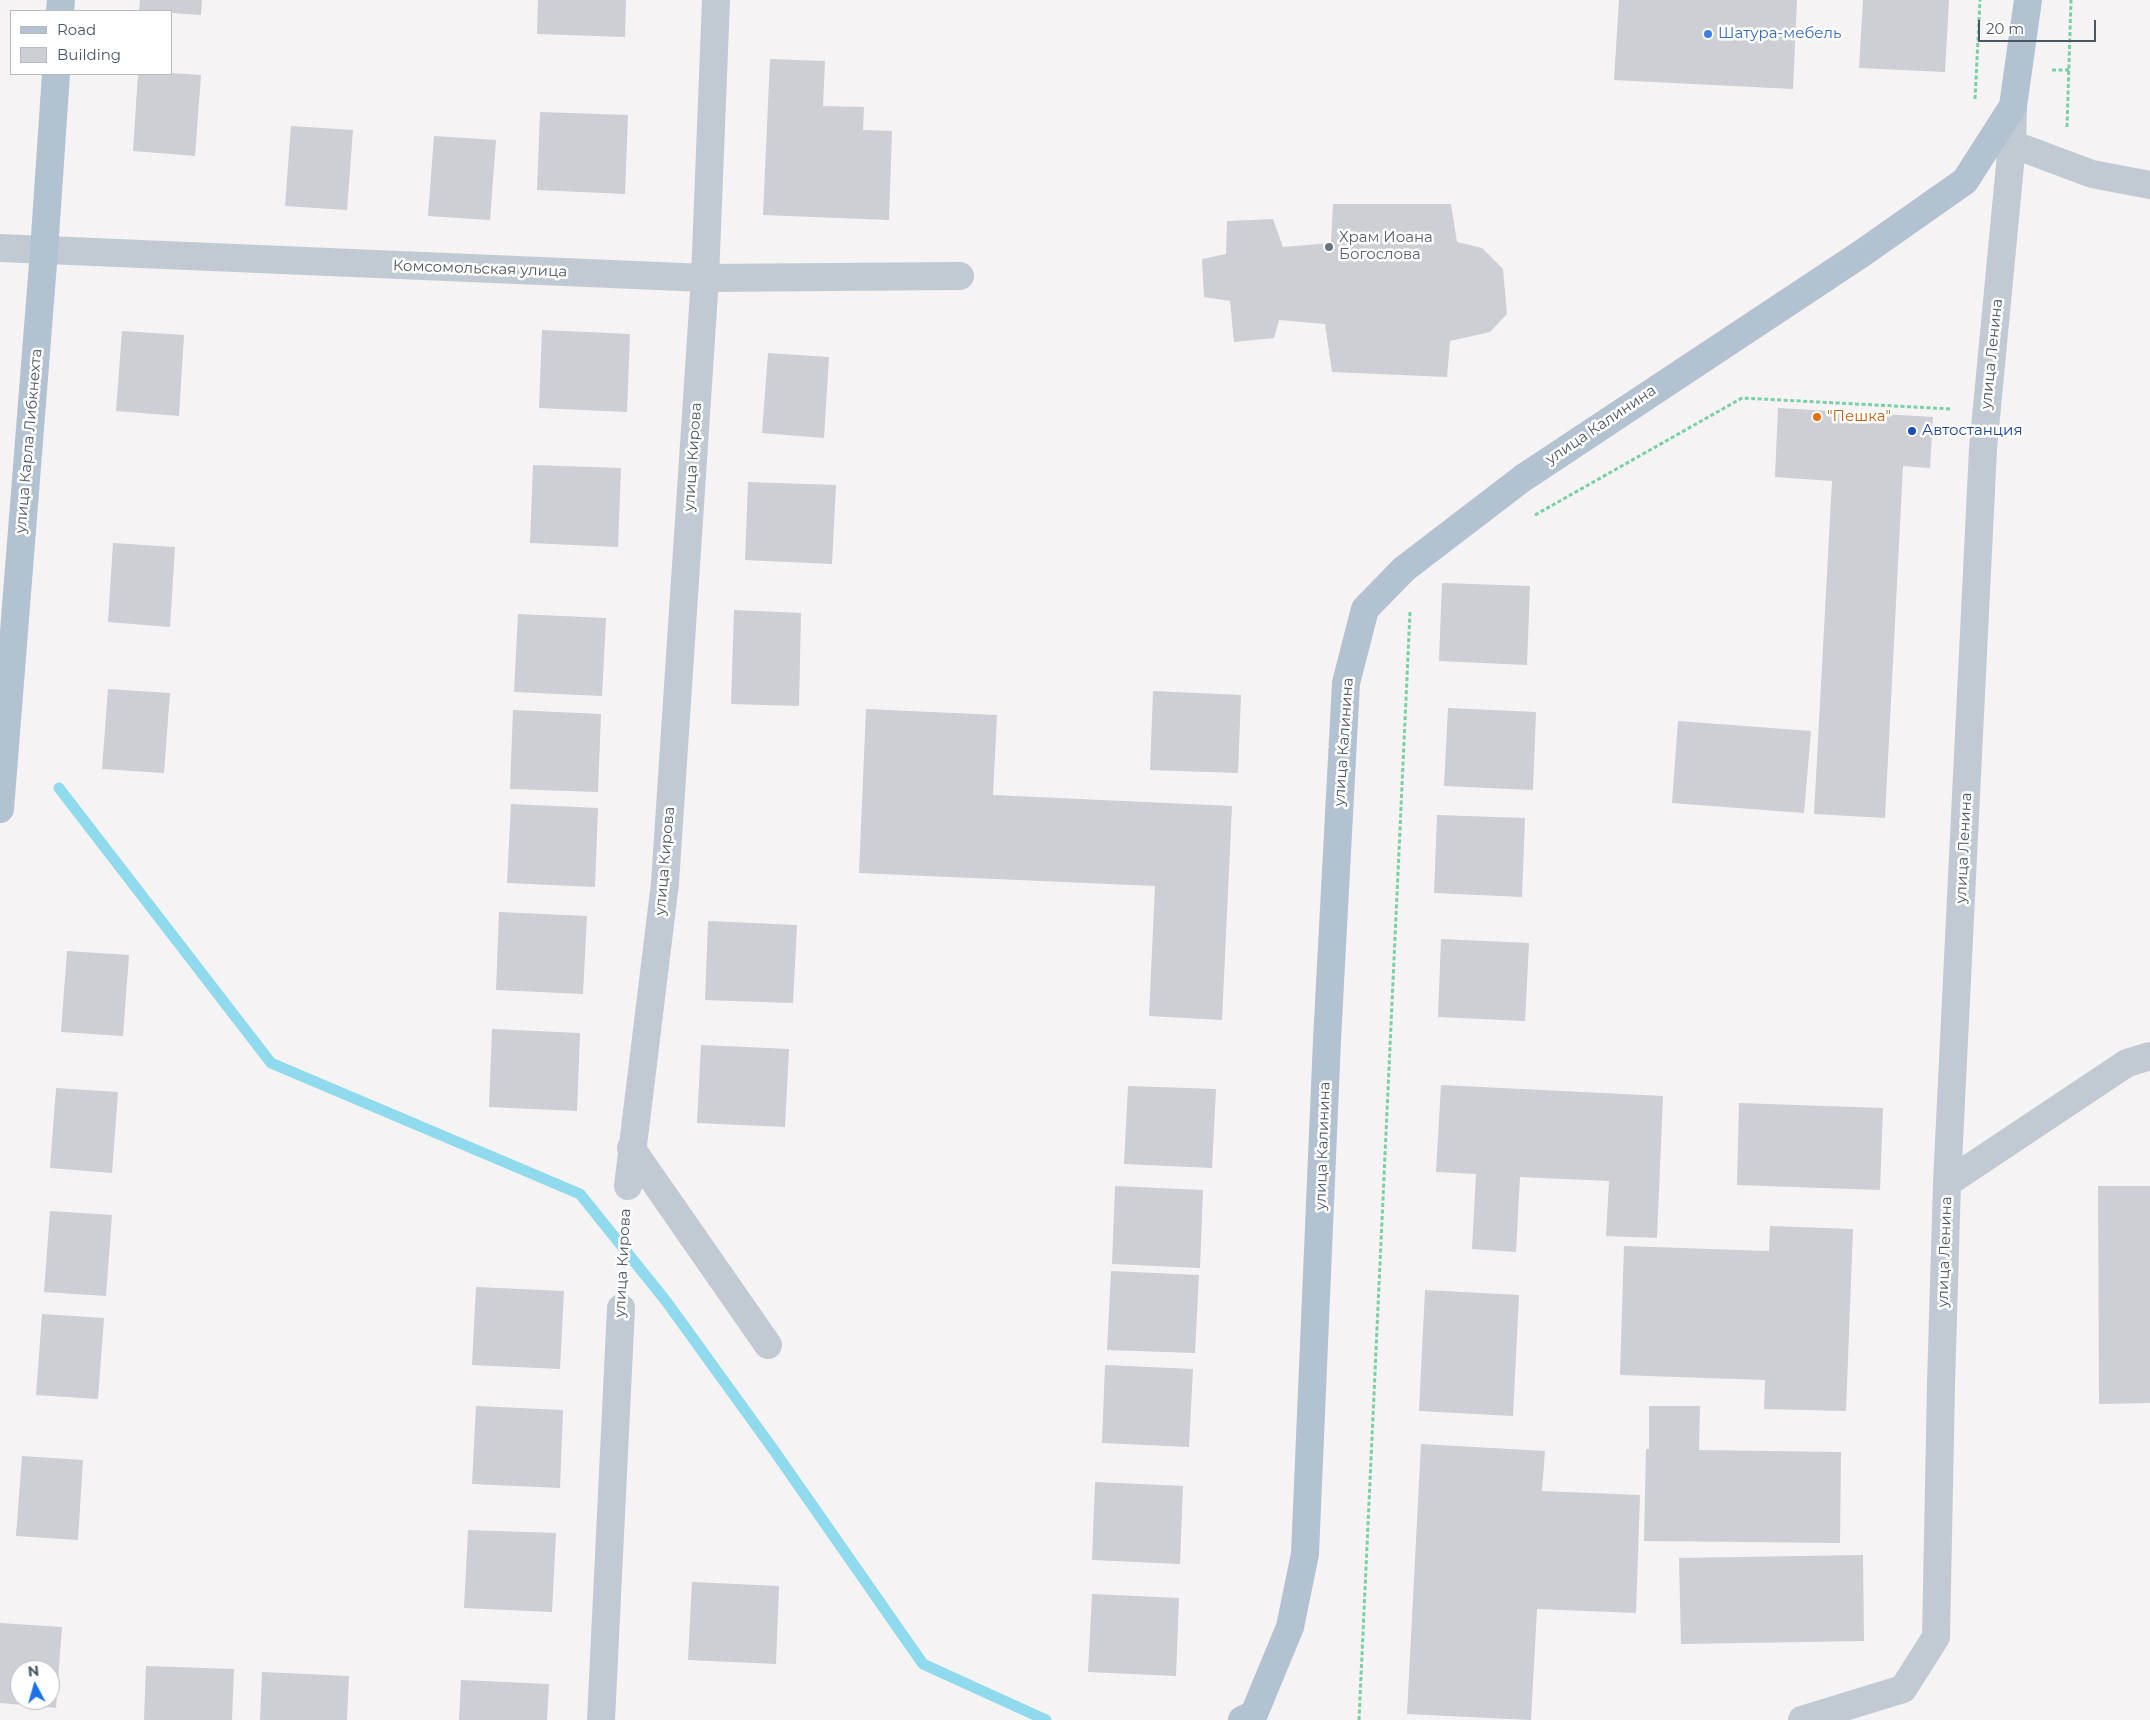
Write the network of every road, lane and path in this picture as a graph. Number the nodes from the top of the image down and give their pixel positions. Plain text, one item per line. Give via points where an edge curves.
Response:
1 (716, 0) edge
2 (1980, 0) edge
3 (2028, 0) edge
4 (2071, 0) edge
5 (56, 75) edge
6 (2013, 106) junction
7 (1974, 107) dead end
8 (2012, 144) junction
9 (2066, 164) junction
10 (2150, 185) edge
11 (0, 248) edge
12 (44, 251) junction
13 (960, 276) dead end
14 (705, 278) junction
15 (1955, 400) dead end
16 (1530, 518) dead end
17 (1410, 605) dead end
18 (0, 809) edge
19 (2150, 1056) edge
20 (631, 1148) junction
21 (1947, 1183) junction
22 (628, 1186) joint
23 (621, 1308) joint
24 (768, 1345) dead end
25 (1252, 1718) edge
26 (601, 1720) edge
27 (1359, 1720) edge
28 (1802, 1720) edge

1 - 14 street, улица Кирова
2 - 7 path
3 - 6 main road, улица Ленина
4 - 9 path
5 - 12 main road, улица Карла Либкнехта
6 - 8 street, улица Ленина
6 - 25 main road, улица Калинина via 1965,180 1861,254 1523,478 1404,569 1365,609 1346,683 1305,1554 1290,1627
8 - 9 street
8 - 21 street, улица Ленина via 1983,449
9 - 10 street via 2092,174
11 - 12 street, Комсомольская улица
12 - 14 street, Комсомольская улица
12 - 18 main road, улица Карла Либкнехта
13 - 14 street, Комсомольская улица
14 - 20 street, улица Кирова via 665,883
15 - 16 path via 1954,410 1742,398
17 - 27 path
19 - 21 street via 2127,1063
20 - 22 street, улица Кирова
20 - 24 street
21 - 28 street, улица Ленина via 1936,1637 1903,1689
22 - 23 path, улица Кирова
23 - 26 street, улица Кирова

